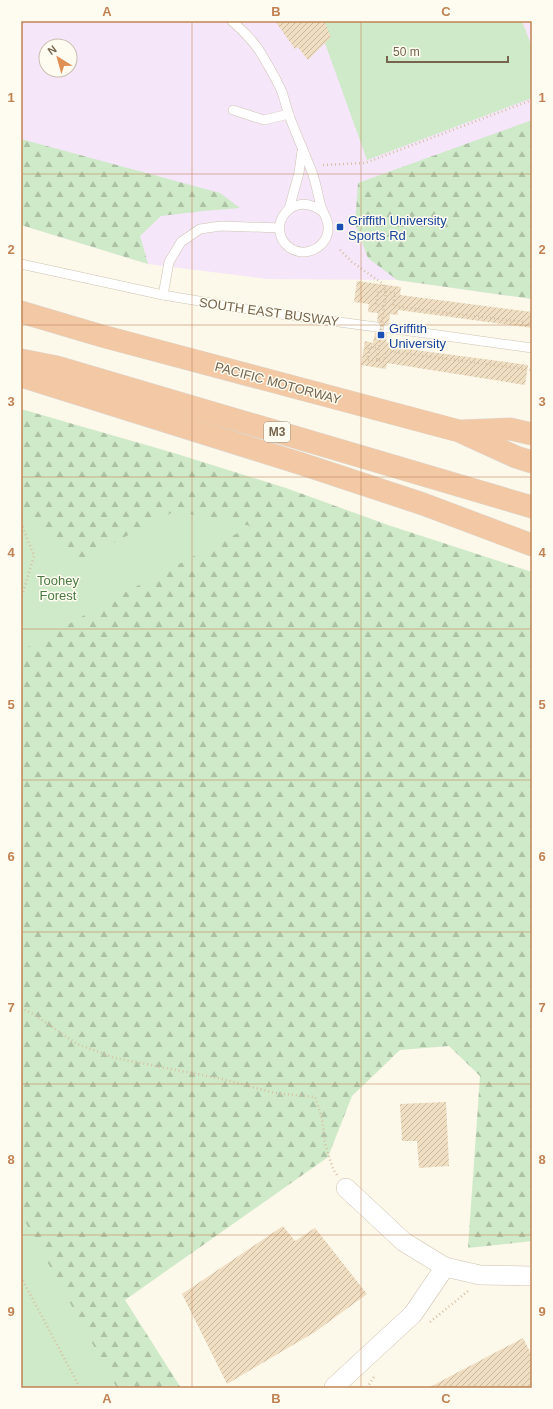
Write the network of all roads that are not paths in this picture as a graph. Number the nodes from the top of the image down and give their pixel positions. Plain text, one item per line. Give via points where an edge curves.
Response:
1 (232, 21) edge
2 (233, 110) dead end
3 (288, 114) junction
4 (302, 150) junction
5 (289, 209) junction
6 (322, 212) junction
7 (280, 228) junction
8 (21, 264) edge
9 (163, 295) junction
10 (21, 312) edge
11 (376, 327) dead end
12 (388, 328) dead end
13 (532, 348) edge
14 (21, 360) edge
15 (21, 376) edge
16 (459, 431) junction
17 (532, 434) edge
18 (532, 462) edge
19 (532, 507) edge
20 (532, 545) edge
21 (346, 1188) road end
22 (445, 1267) junction
23 (532, 1276) edge
24 (334, 1387) dead end

1 - 3 lane via 261,53 281,91
2 - 3 lane via 264,120
3 - 4 lane
4 - 5 lane via 299,173
4 - 6 lane via 312,173
5 - 6 lane via 296,205 310,204
5 - 7 lane via 284,214
6 - 7 lane via 327,218 328,234 320,247 313,250 305,252 290,248 281,236
7 - 9 lane via 221,226 200,229 181,242 169,262
8 - 9 lane, SOUTH EAST BUSWAY
9 - 11 lane, SOUTH EAST BUSWAY
10 - 16 highway, PACIFIC MOTORWAY
12 - 13 lane
14 - 19 highway, M3 via 57,367
15 - 20 highway via 423,504
16 - 17 highway via 510,429
16 - 18 highway, PACIFIC MOTORWAY
21 - 22 street via 404,1242
22 - 23 street via 480,1275
22 - 24 street via 414,1314

